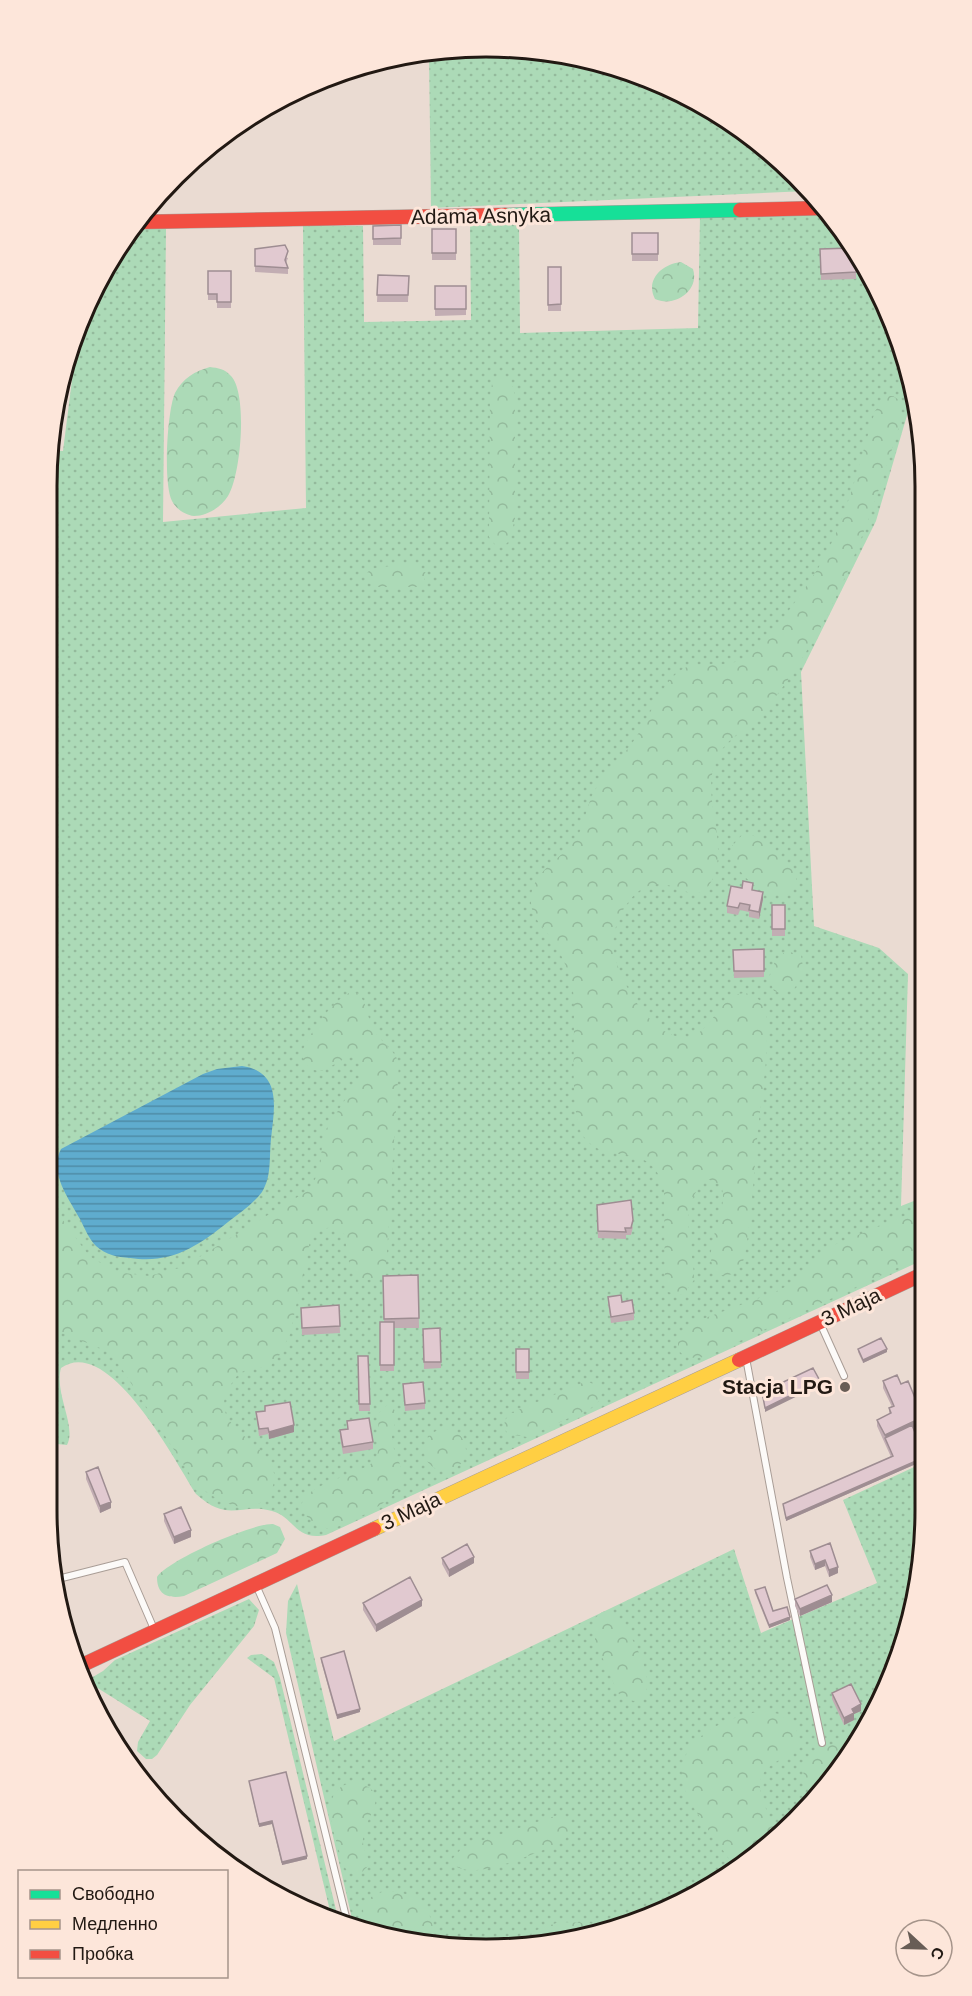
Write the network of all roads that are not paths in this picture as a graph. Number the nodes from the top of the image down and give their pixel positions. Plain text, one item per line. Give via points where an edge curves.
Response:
1 (813, 208) edge
2 (148, 222) edge
3 (915, 1278) edge
4 (819, 1322) junction
5 (746, 1356) junction
6 (844, 1376) dead end
7 (63, 1578) edge
8 (256, 1584) junction
9 (155, 1633) junction
10 (86, 1663) edge
11 (822, 1743) dead end
12 (346, 1915) edge

1 - 2 street, Adama Asnyka
3 - 4 street, 3 Maja
4 - 5 street, 3 Maja
4 - 6 lane
5 - 8 street, 3 Maja
5 - 11 lane
7 - 9 lane via 125,1562
8 - 9 street, 3 Maja
8 - 12 lane via 275,1628
9 - 10 street, 3 Maja

